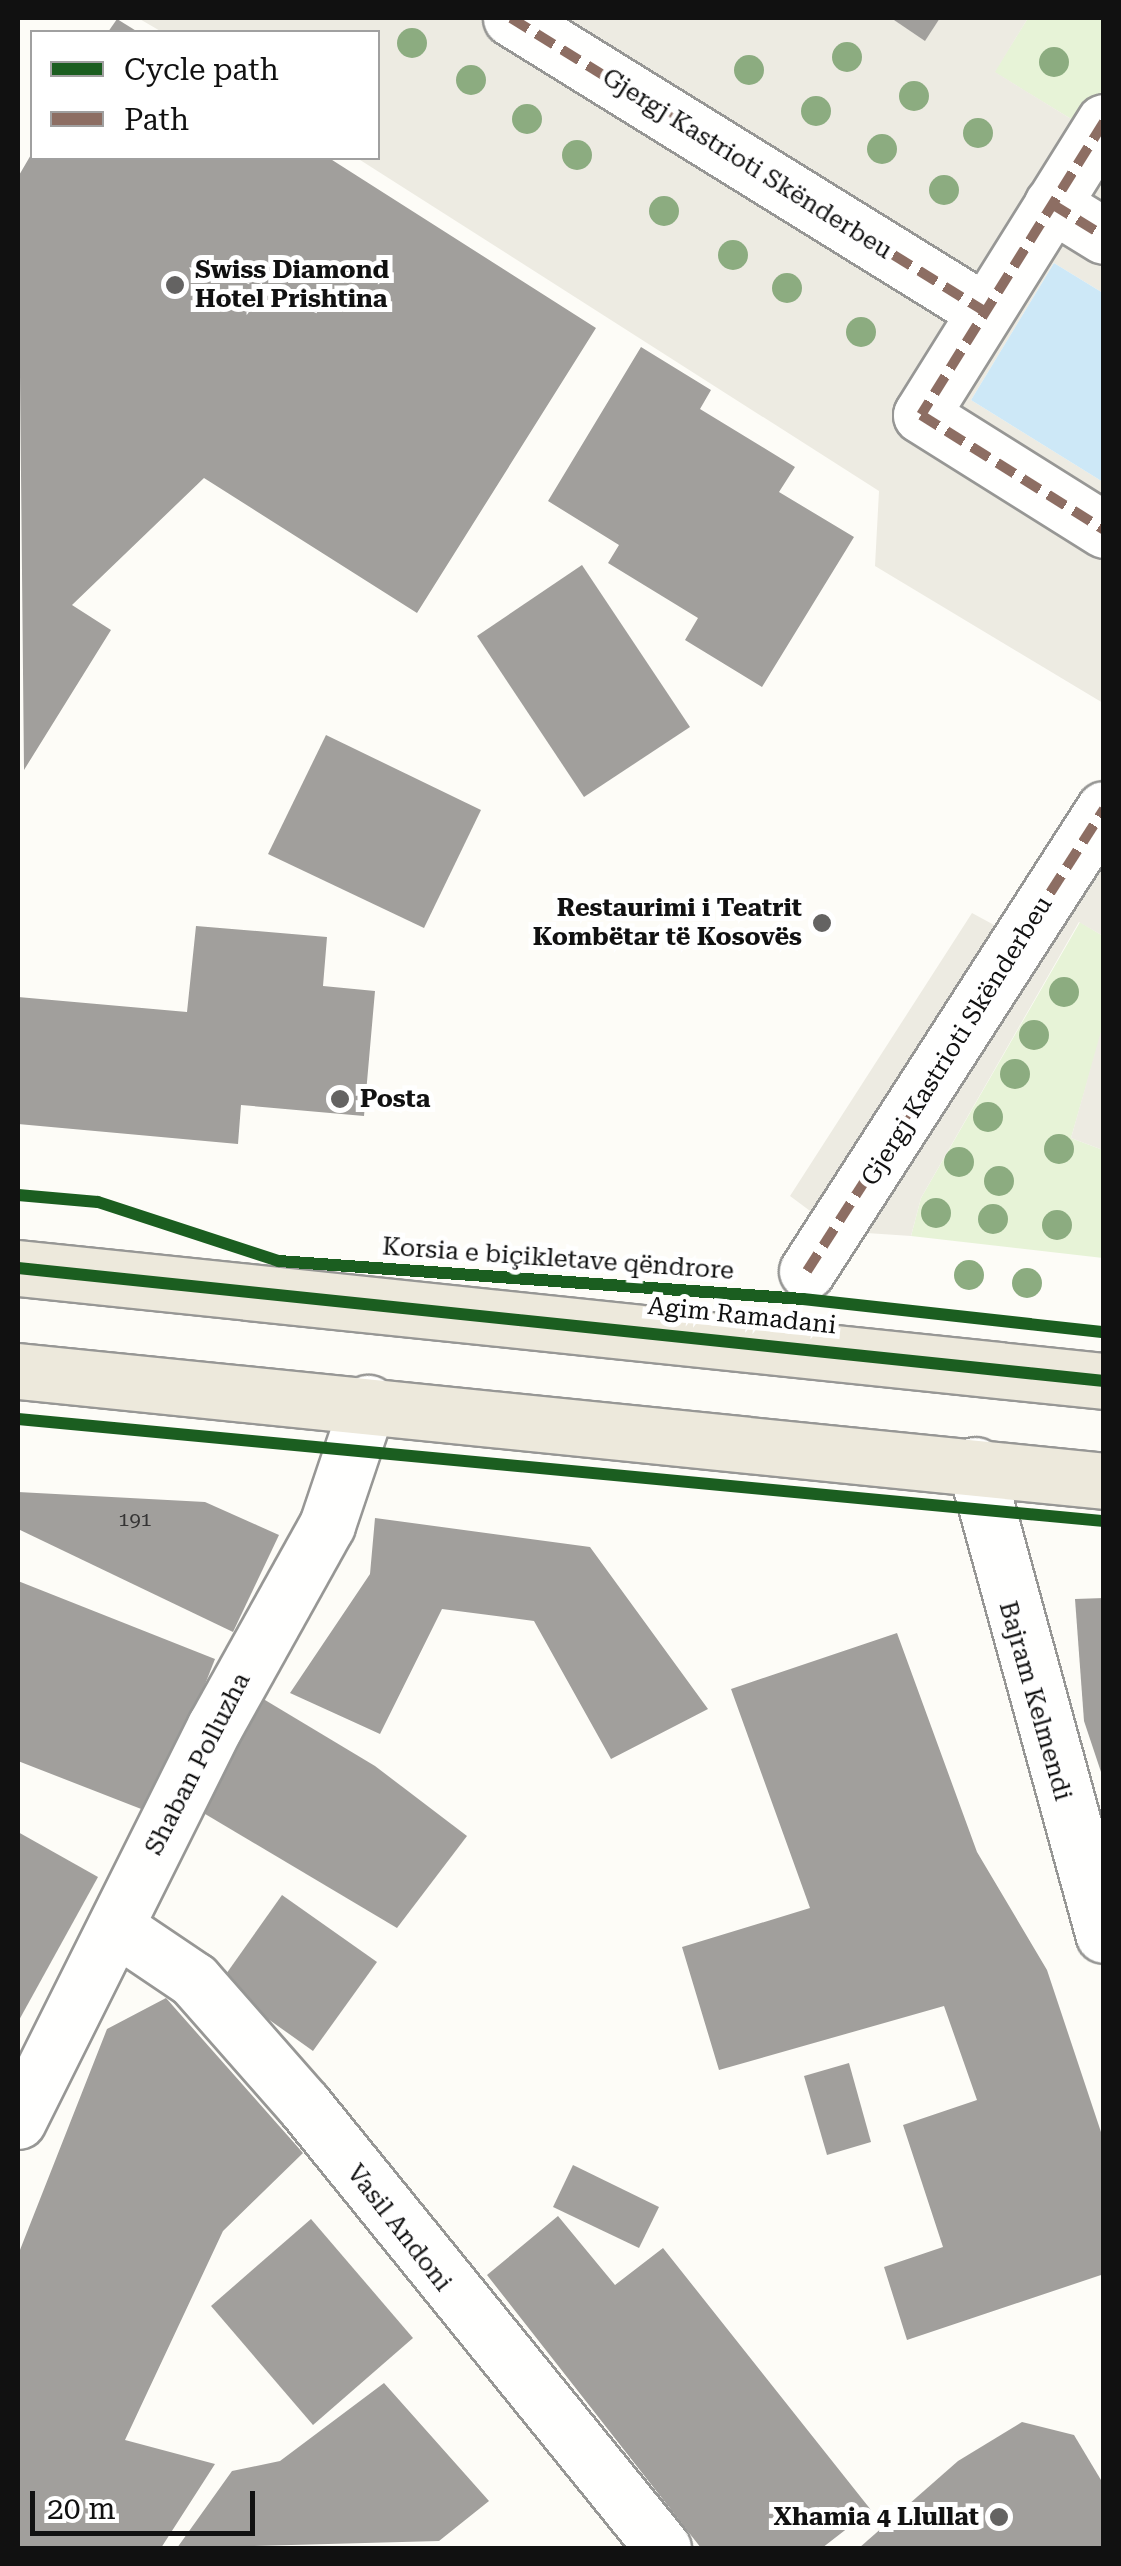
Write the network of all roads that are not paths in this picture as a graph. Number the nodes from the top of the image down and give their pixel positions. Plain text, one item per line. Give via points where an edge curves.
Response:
1 (511, 18) edge
2 (1104, 122) edge
3 (1052, 204) junction
4 (1104, 236) edge
5 (984, 311) junction
6 (1104, 530) edge
7 (1104, 808) edge
8 (18, 1268) edge
9 (807, 1271) dead end
10 (18, 1371) edge
11 (1104, 1381) edge
12 (368, 1403) junction
13 (975, 1465) junction
14 (1104, 1481) edge
15 (117, 1928) junction
16 (1104, 1935) edge
17 (18, 2121) edge
18 (663, 2548) edge

1 - 5 street, Gjergj Kastrioti Skënderbeu
2 - 3 street
3 - 4 street
3 - 5 street
5 - 6 street via 921,415
7 - 9 street, Gjergj Kastrioti Skënderbeu
8 - 11 main road, Agim Ramadani
10 - 12 main road
12 - 13 main road
12 - 15 street, Shaban Polluzha via 327,1525
13 - 14 main road
13 - 16 street, Bajram Kelmendi
15 - 17 street, Shaban Polluzha
15 - 18 street, Vasil Andoni via 194,1980 292,2091

